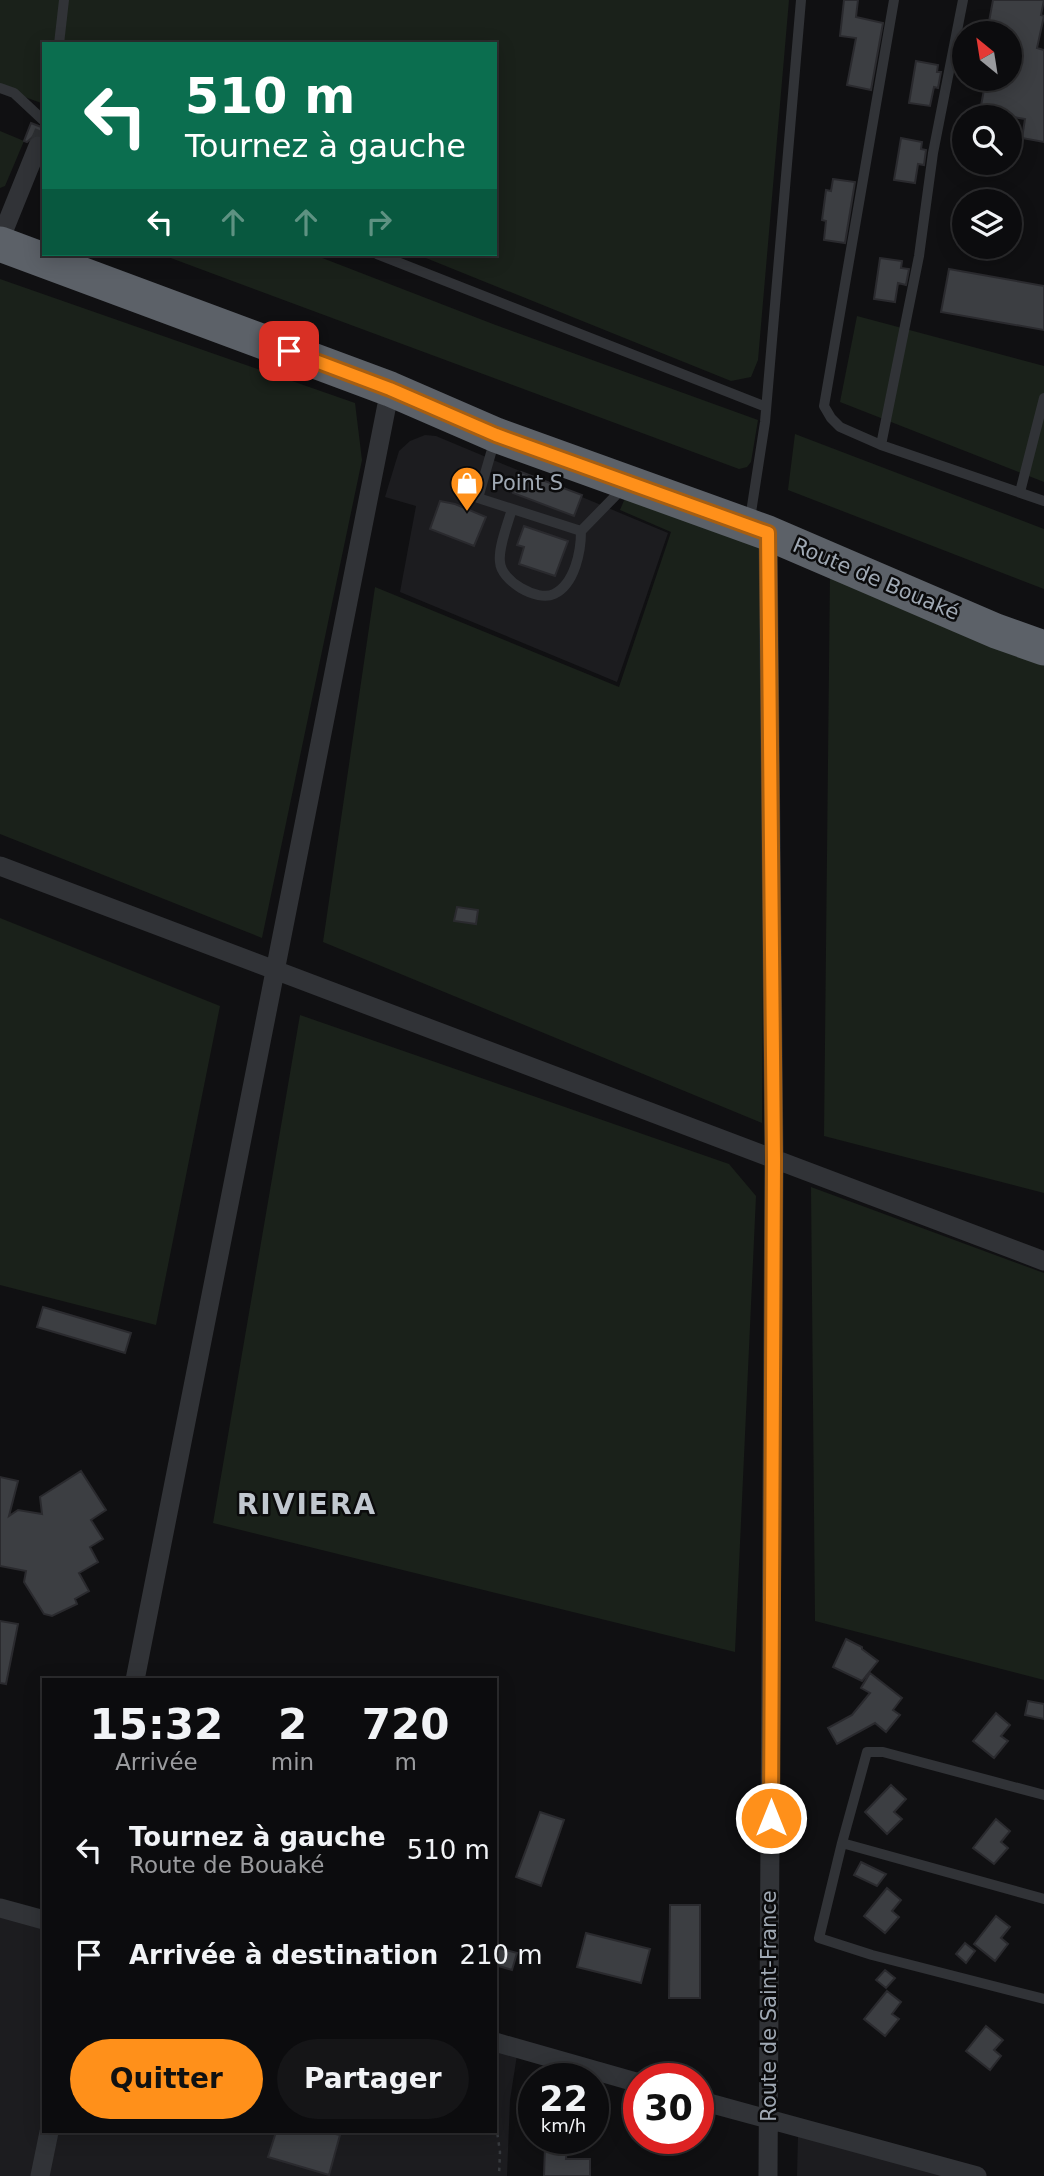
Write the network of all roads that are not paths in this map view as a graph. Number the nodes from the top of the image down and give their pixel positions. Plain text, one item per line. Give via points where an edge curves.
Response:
1 (64, 0) edge
2 (802, 0) edge
3 (894, 0) edge
4 (963, 0) edge
5 (60, 42) edge
6 (0, 88) edge
7 (42, 119) edge
8 (38, 146) dead end
9 (0, 242) edge
10 (382, 256) edge
11 (390, 389) junction
12 (1044, 398) edge
13 (766, 407) junction
14 (496, 435) junction
15 (881, 445) junction
16 (628, 482) junction
17 (1020, 492) junction
18 (1044, 501) edge
19 (512, 509) junction
20 (759, 530) junction
21 (581, 531) junction
22 (1044, 648) edge
23 (0, 866) edge
24 (276, 970) junction
25 (774, 1160) junction
26 (1044, 1261) edge
27 (135, 1678) edge
28 (1044, 1795) edge
29 (842, 1843) junction
30 (1044, 1899) edge
31 (0, 1908) edge
32 (42, 1919) edge
33 (1044, 1999) edge
34 (497, 2043) edge
35 (623, 2078) edge
36 (714, 2105) edge
37 (769, 2120) junction
38 (49, 2133) edge
39 (40, 2176) edge
40 (768, 2176) edge
41 (977, 2176) edge

1 - 5 lane
2 - 13 lane
3 - 15 lane via 824,406 840,427
4 - 15 lane
6 - 7 lane via 14,93
8 - 9 street
9 - 11 highway, Route de Bouaké
10 - 13 lane
11 - 14 highway, Route de Bouaké
11 - 24 street
12 - 17 lane
13 - 20 lane
14 - 16 highway, Route de Bouaké
14 - 19 lane via 478,498
15 - 17 lane
16 - 20 highway, Route de Bouaké
16 - 21 lane
17 - 18 lane
19 - 21 lane
19 - 21 lane via 499,560 503,574 513,584 543,596 555,594 571,574 580,554
20 - 22 highway, Route de Bouaké
20 - 25 street, Route de Saint-France
23 - 24 street
24 - 25 street
24 - 27 street
25 - 26 street
25 - 37 street, Route de Saint-France
28 - 29 lane via 883,1752 867,1752
29 - 30 lane
29 - 33 lane via 819,1938
31 - 32 street
34 - 35 street
36 - 37 street
37 - 40 street, Route de Saint-France
37 - 41 street
38 - 39 street

